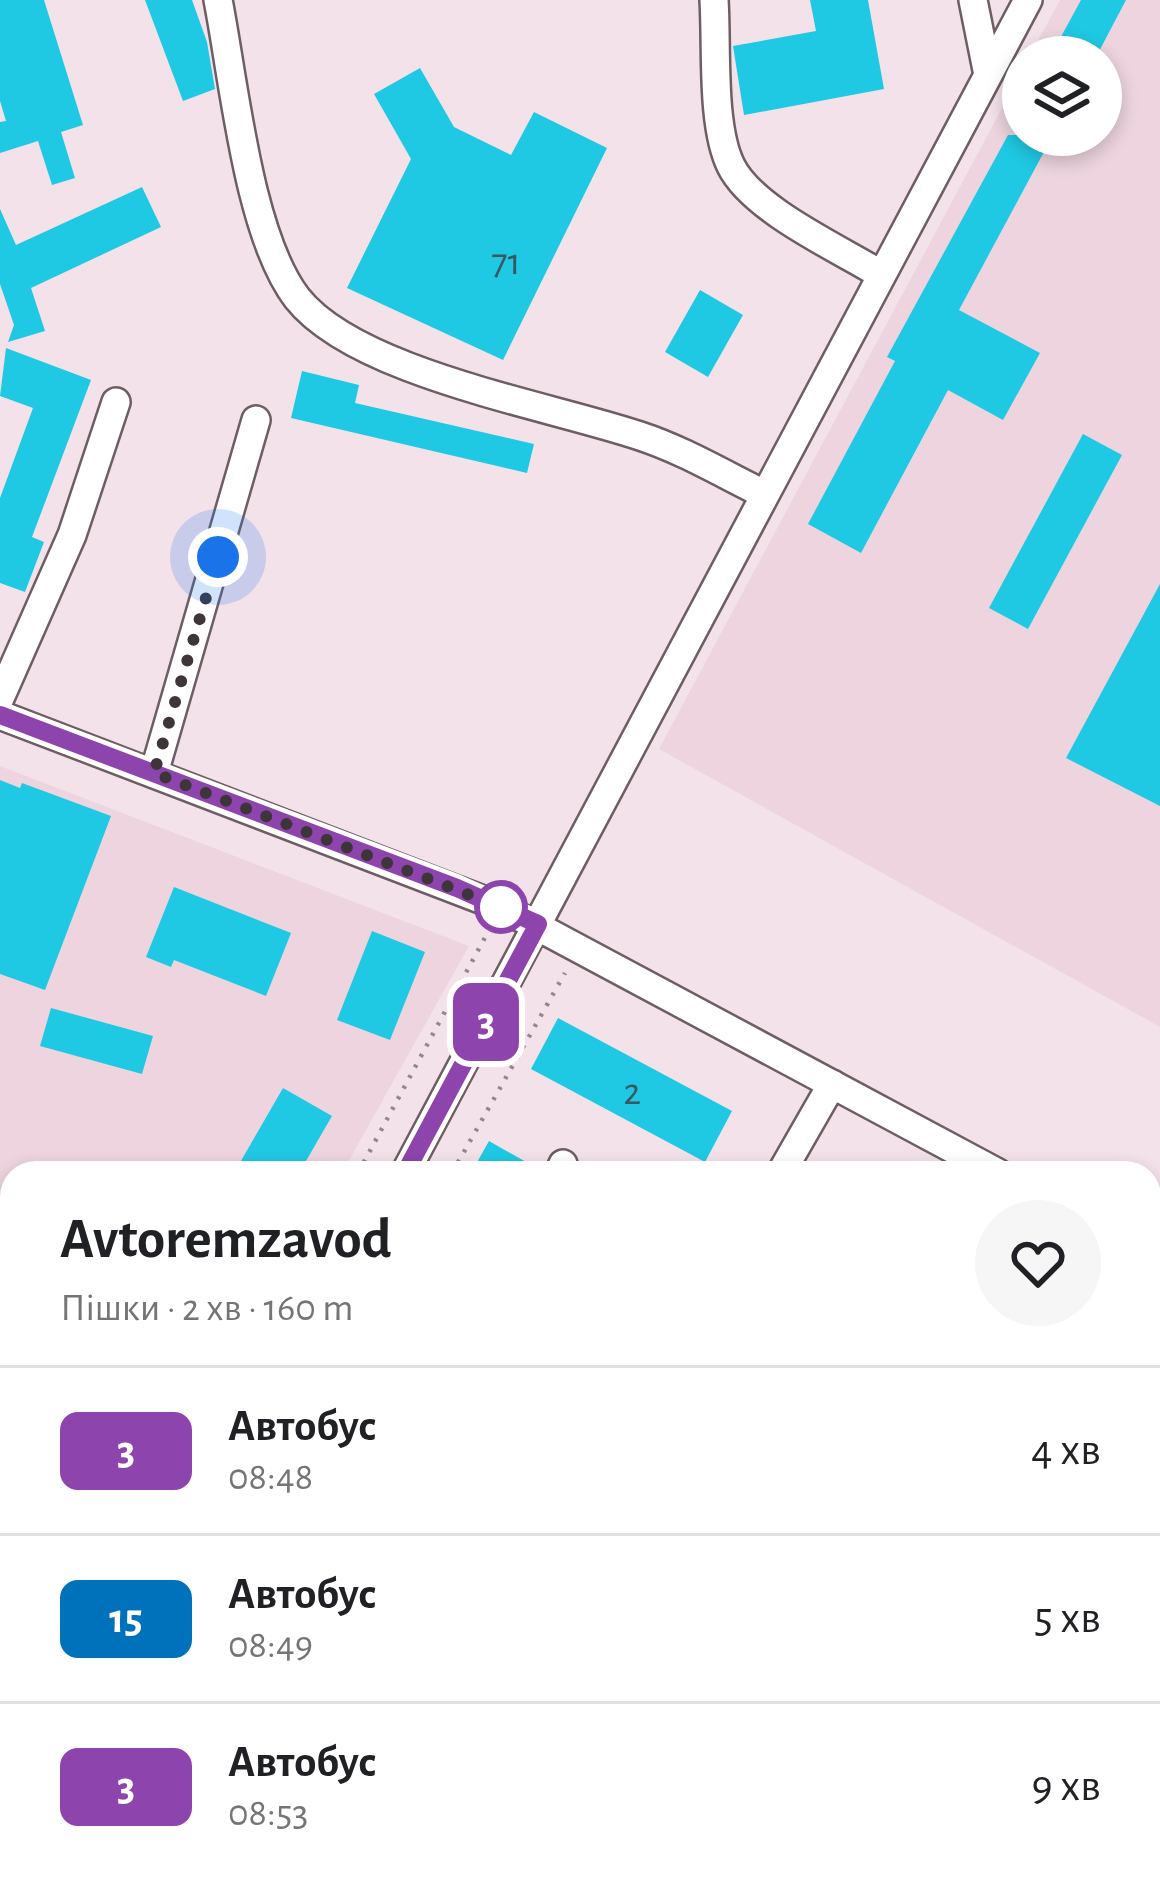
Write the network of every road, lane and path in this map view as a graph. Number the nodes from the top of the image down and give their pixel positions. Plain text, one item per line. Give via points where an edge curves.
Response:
1 (218, 0) edge
2 (714, 0) edge
3 (973, 0) edge
4 (1028, 0) edge
5 (987, 70) junction
6 (880, 274) junction
7 (116, 402) dead end
8 (256, 420) dead end
9 (764, 494) junction
10 (0, 698) edge
11 (0, 715) edge
12 (154, 773) junction
13 (501, 907) junction
14 (538, 924) junction
15 (580, 947) junction
16 (832, 1084) junction
17 (364, 1161) edge
18 (411, 1161) edge
19 (459, 1161) edge
20 (788, 1161) edge
21 (976, 1161) edge

1 - 9 street via 269,245 296,297 323,324 382,358 641,436
2 - 6 street via 730,164 761,200
3 - 5 street
4 - 5 street
5 - 6 street
6 - 9 street
7 - 10 street via 72,535
8 - 12 street
9 - 14 street
11 - 12 street
12 - 13 street
13 - 14 street
13 - 17 path
14 - 15 street
14 - 18 street
15 - 16 street
15 - 19 path
16 - 20 street
16 - 21 street

